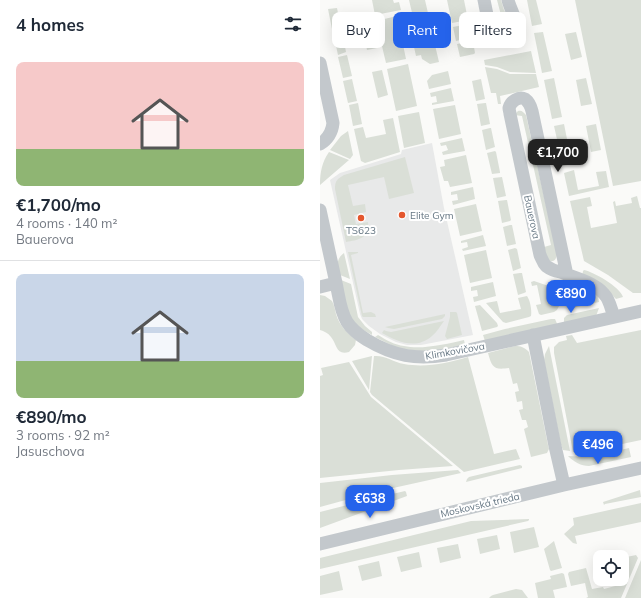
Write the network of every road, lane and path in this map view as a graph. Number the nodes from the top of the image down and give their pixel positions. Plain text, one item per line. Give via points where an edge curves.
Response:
1 (484, 0) edge
2 (508, 0) edge
3 (320, 63) edge
4 (320, 144) edge
5 (320, 210) edge
6 (567, 275) junction
7 (336, 283) junction
8 (320, 287) edge
9 (641, 311) edge
10 (614, 317) junction
11 (533, 335) junction
12 (641, 468) edge
13 (564, 485) junction
14 (320, 544) edge

1 - 2 street via 489,24 499,38 508,38 514,33 516,26
3 - 4 street via 333,128 329,137
5 - 7 street, Klimkovičova
6 - 6 street, Bauerova via 532,111 525,99 519,98 512,101 509,107 540,255 549,268
6 - 10 street, Bauerova via 600,290 609,301
7 - 8 street
7 - 11 street, Klimkovičova via 343,314 350,327 370,341 396,353 434,357
9 - 10 street, Klimkovičova
10 - 11 street, Klimkovičova
11 - 13 street
12 - 13 street, Moskovská trieda
13 - 14 street, Moskovská trieda

